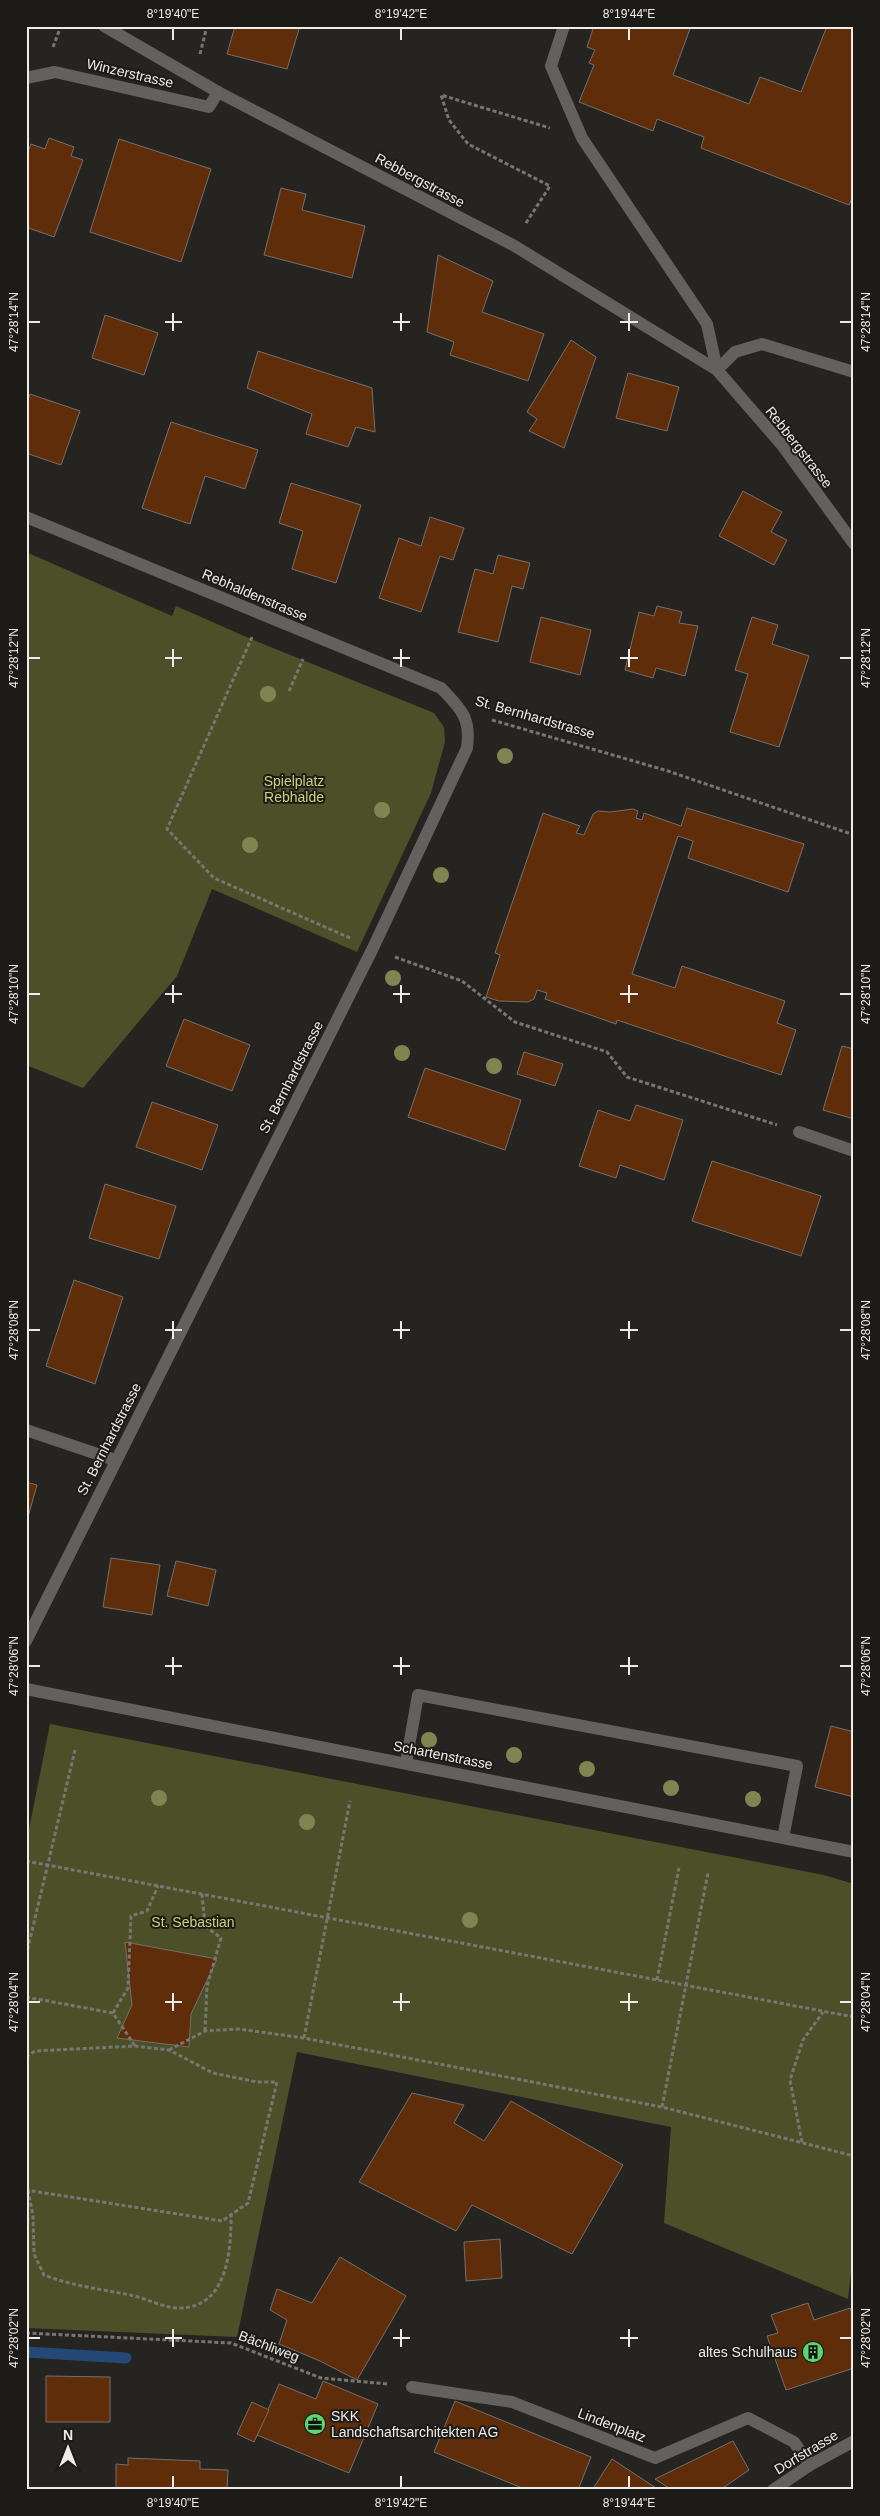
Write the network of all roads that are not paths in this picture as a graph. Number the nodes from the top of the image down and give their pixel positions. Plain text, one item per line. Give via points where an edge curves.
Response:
1 (104, 26) edge
2 (564, 26) edge
3 (26, 78) edge
4 (218, 92) junction
5 (717, 370) junction
6 (854, 372) edge
7 (26, 517) edge
8 (854, 544) edge
9 (464, 712) joint
10 (798, 1132) road end
11 (854, 1151) edge
12 (26, 1430) edge
13 (115, 1460) junction
14 (26, 1641) edge
15 (26, 1689) edge
16 (406, 1763) junction
17 (783, 1838) junction
18 (854, 1852) edge
19 (412, 2387) road end
20 (854, 2441) edge
21 (810, 2465) junction
22 (774, 2490) edge

1 - 4 street, Rebbergstrasse
2 - 5 street, Rebbergstrasse via 551,66 582,138 707,324
3 - 4 street, Winzerstrasse via 55,72 209,107
4 - 5 street, Rebbergstrasse via 513,245
5 - 6 street via 735,352 762,344
5 - 8 street, Rebbergstrasse via 782,445
7 - 9 street, Rebhaldenstrasse via 441,688
9 - 13 street, St. Bernhardstrasse via 469,731 467,748 373,948
10 - 11 street
12 - 13 street
13 - 14 street, St. Bernhardstrasse
15 - 16 street, Schartenstrasse
16 - 17 street, Schartenstrasse
16 - 17 street via 418,1695 797,1766
17 - 18 street, Schartenstrasse
19 - 21 street, Lindenplatz via 512,2402 655,2458 748,2418 794,2442
20 - 21 street, Dorfstrasse
21 - 22 street, Dorfstrasse

